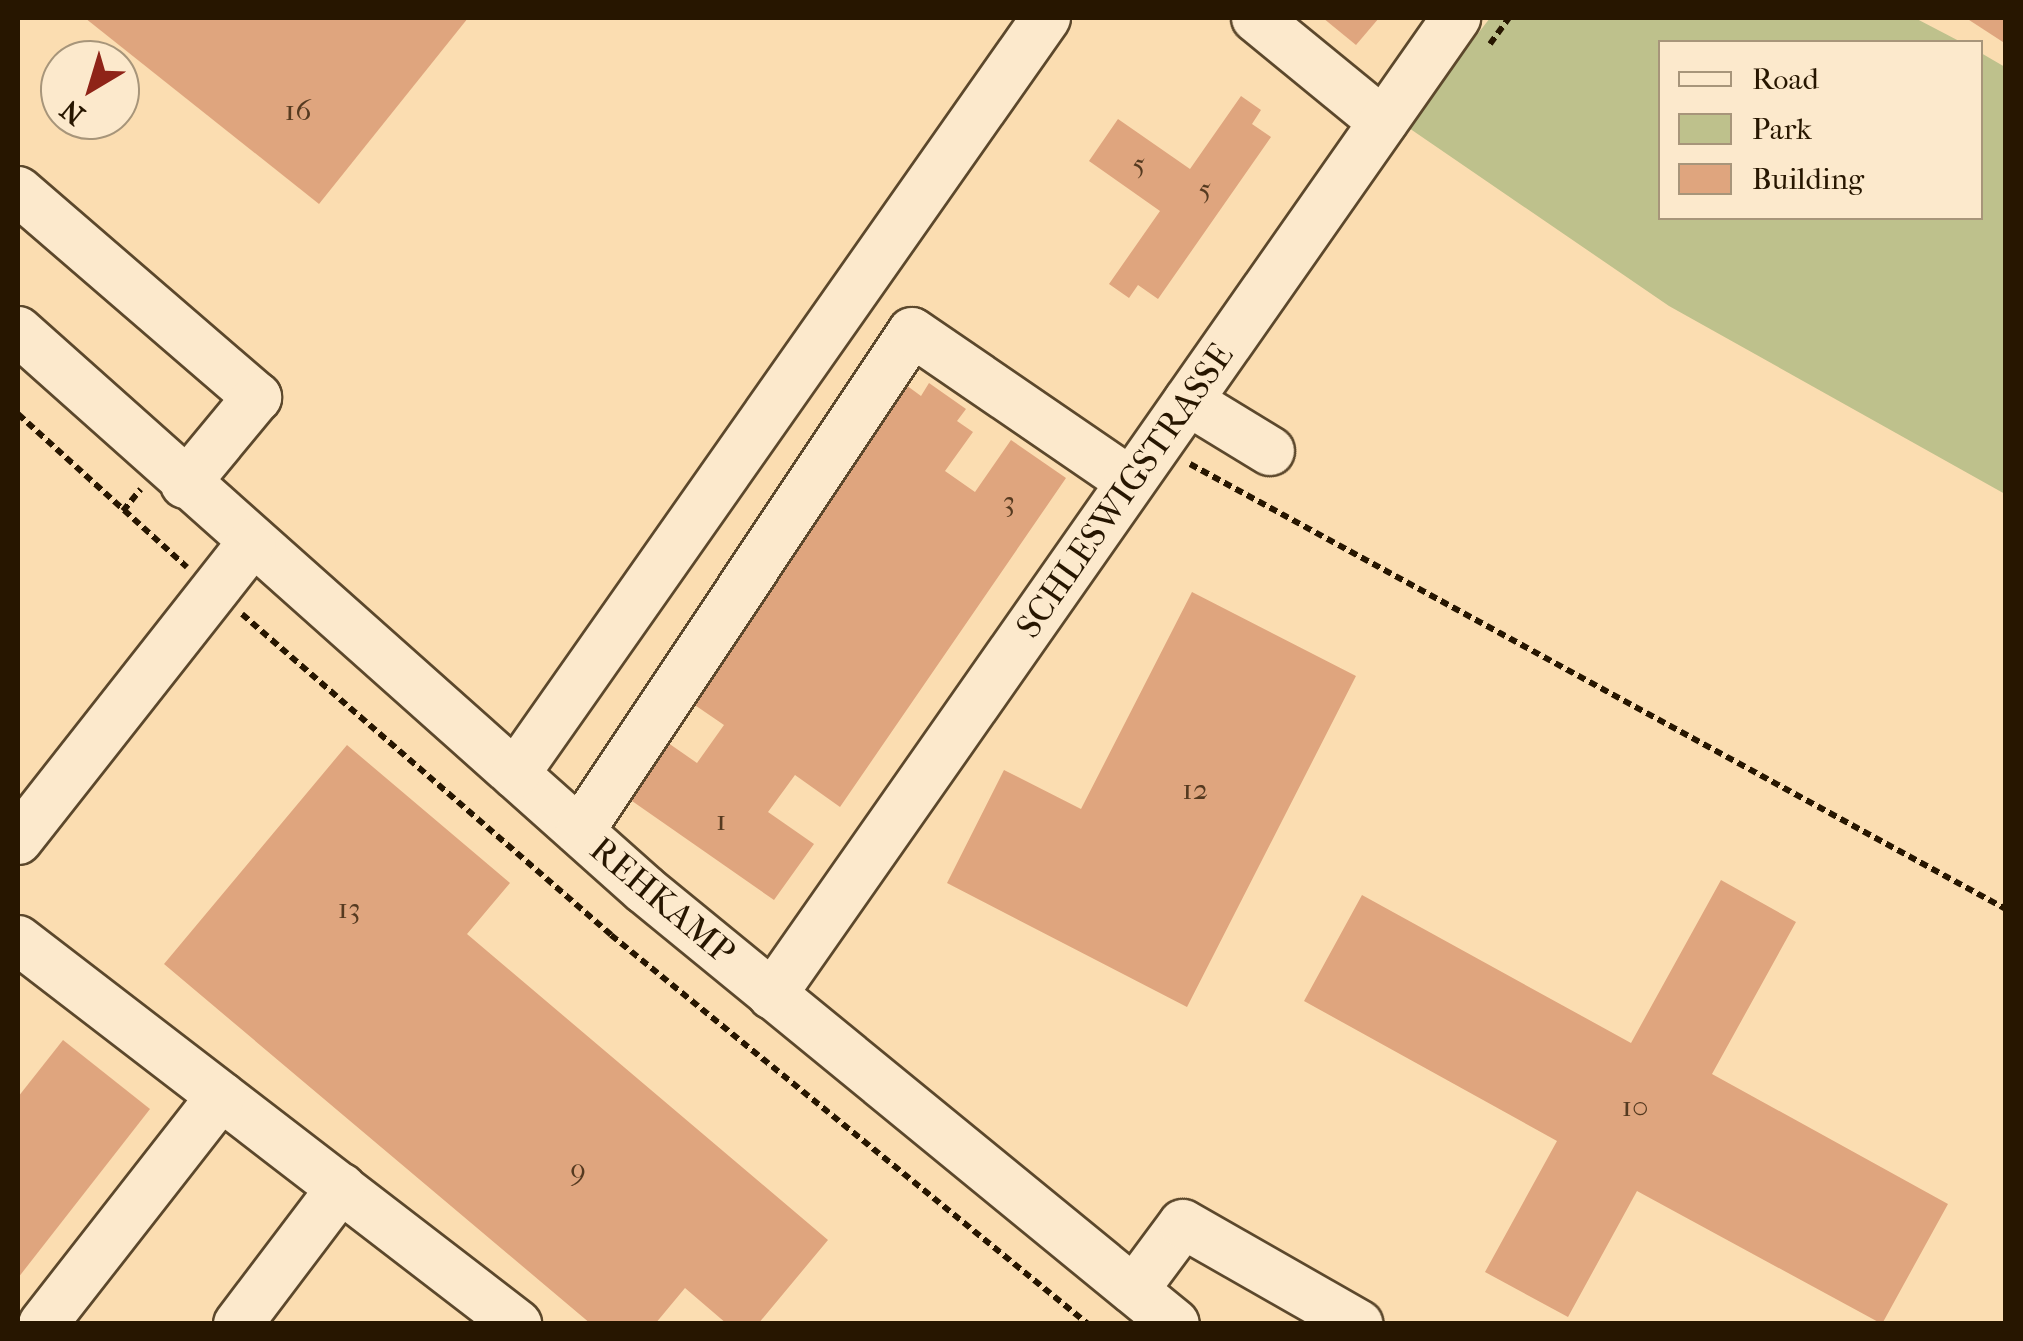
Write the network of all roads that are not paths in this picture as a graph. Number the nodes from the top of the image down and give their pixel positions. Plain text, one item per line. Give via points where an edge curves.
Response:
1 (1046, 18) edge
2 (1256, 18) edge
3 (1471, 34) edge
4 (1383, 122) junction
5 (18, 191) edge
6 (18, 332) edge
7 (1205, 411) junction
8 (1270, 451) dead end
9 (1164, 468) junction
10 (174, 474) junction
11 (252, 543) junction
12 (515, 774) junction
13 (580, 831) junction
14 (18, 840) edge
15 (18, 940) edge
16 (772, 995) junction
17 (220, 1096) junction
18 (341, 1188) junction
19 (1134, 1290) junction
20 (42, 1324) edge
21 (238, 1324) edge
22 (517, 1324) edge
23 (1175, 1324) edge
24 (1358, 1324) edge

1 - 12 street
2 - 4 street
3 - 4 street, SCHLESWIGSTRASSE
4 - 7 street, SCHLESWIGSTRASSE
5 - 10 street via 257,396
6 - 10 street, REHKAMP
7 - 8 street
7 - 9 street, SCHLESWIGSTRASSE
9 - 13 street via 912,332
9 - 16 street, SCHLESWIGSTRASSE
10 - 11 street, REHKAMP
11 - 12 street, REHKAMP
11 - 14 street
12 - 13 street, REHKAMP
13 - 16 street, REHKAMP
15 - 17 street
16 - 19 street, REHKAMP
17 - 18 street
17 - 20 street
18 - 21 street
18 - 22 street
19 - 23 street, REHKAMP
19 - 24 street via 1184,1224

